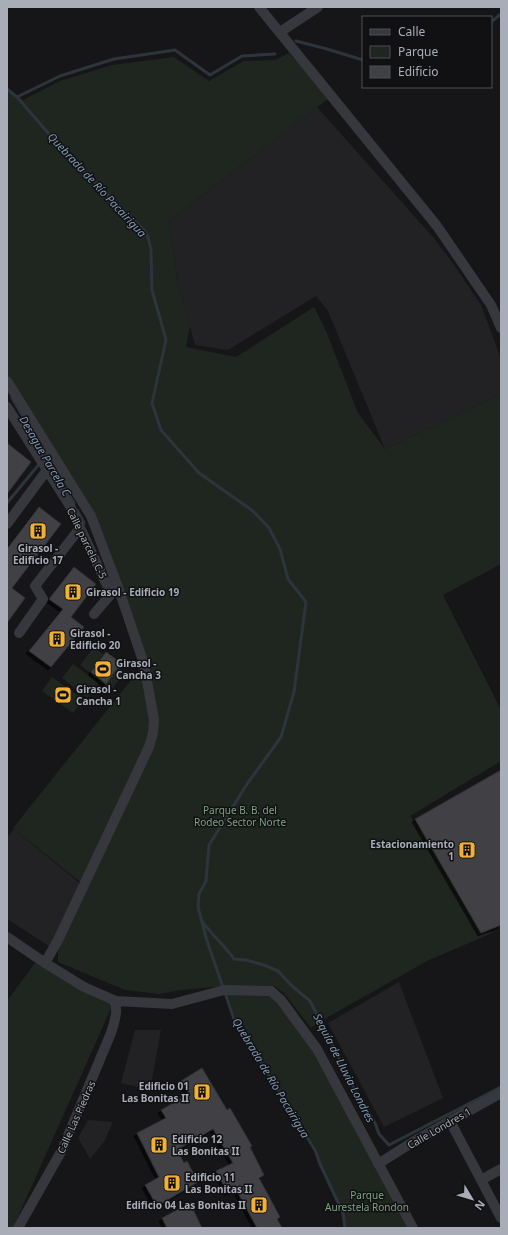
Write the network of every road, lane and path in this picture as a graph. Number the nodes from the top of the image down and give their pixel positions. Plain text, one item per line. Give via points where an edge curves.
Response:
1 (259, 7) edge
2 (318, 7) edge
3 (280, 32) junction
4 (501, 328) edge
5 (7, 381) edge
6 (9, 415) edge
7 (47, 470) junction
8 (7, 524) edge
9 (80, 528) junction
10 (94, 614) dead end
11 (19, 633) dead end
12 (7, 936) edge
13 (45, 964) junction
14 (114, 1000) junction
15 (501, 1093) edge
16 (450, 1121) junction
17 (378, 1164) junction
18 (501, 1169) edge
19 (481, 1180) junction
20 (501, 1218) edge
21 (18, 1228) edge
22 (412, 1228) edge

1 - 3 street
2 - 3 street
3 - 4 street via 437,226 491,305
5 - 13 street via 91,516 144,664 154,720 149,747
6 - 7 street, Calle parcela C-5
7 - 8 street
7 - 9 street, Calle parcela C-5 via 70,506
9 - 10 street, Calle parcela C-5 via 111,594
9 - 11 street via 35,586 43,599
12 - 13 street
13 - 14 street via 84,987
14 - 17 street via 172,1004 224,990 271,991 281,1000 317,1049
14 - 21 street, Calle Las Piedras via 116,1004 112,1032 82,1105 62,1150
15 - 16 street, Calle Londres 1
16 - 17 street, Calle Londres 1
16 - 19 street
17 - 22 street
18 - 19 street
19 - 20 street

